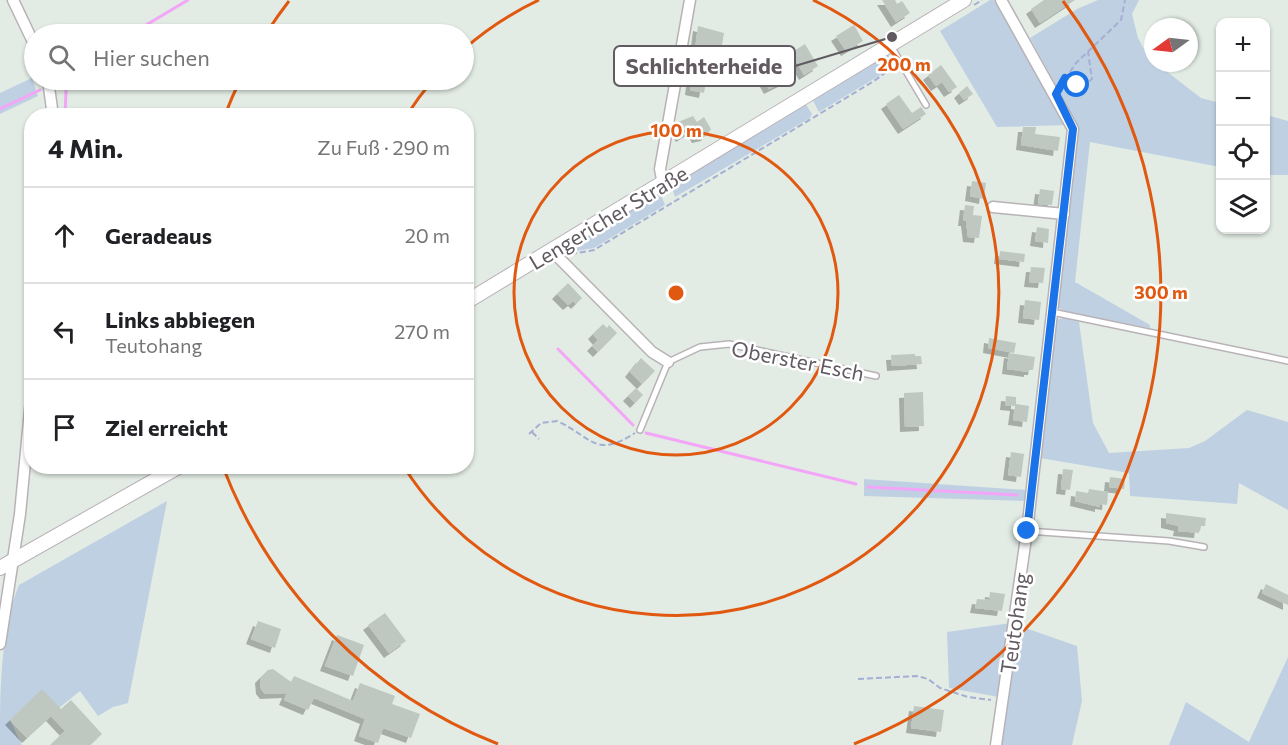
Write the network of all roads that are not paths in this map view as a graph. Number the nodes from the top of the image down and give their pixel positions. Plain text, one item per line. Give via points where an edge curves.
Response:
1 (13, 0) edge
2 (690, 0) edge
3 (1001, 0) edge
4 (960, 1) edge
5 (24, 24) edge
6 (893, 49) junction
7 (49, 90) edge
8 (926, 105) dead end
9 (52, 108) edge
10 (663, 184) junction
11 (993, 207) dead end
12 (1064, 214) junction
13 (555, 254) junction
14 (474, 298) edge
15 (1052, 312) junction
16 (1288, 361) edge
17 (668, 362) junction
18 (876, 376) dead end
19 (640, 430) road end
20 (24, 472) edge
21 (166, 474) edge
22 (1027, 531) junction
23 (1204, 547) dead end
24 (13, 561) junction
25 (0, 568) edge
26 (0, 644) edge
27 (996, 745) edge

1 - 5 street
2 - 10 street via 660,169
3 - 12 street, Teutohang via 1073,129
4 - 6 street, Lengericher Straße
6 - 8 lane
6 - 10 street, Lengericher Straße
7 - 9 street
10 - 13 street, Lengericher Straße
11 - 12 street
12 - 15 street, Teutohang
13 - 14 street, Lengericher Straße
13 - 17 street via 652,352
15 - 16 lane
15 - 22 street, Teutohang
17 - 18 lane, Oberster Esch via 700,347 729,344
17 - 19 lane
20 - 24 street
21 - 24 street
22 - 23 lane
22 - 27 street, Teutohang
24 - 25 street
24 - 26 street

